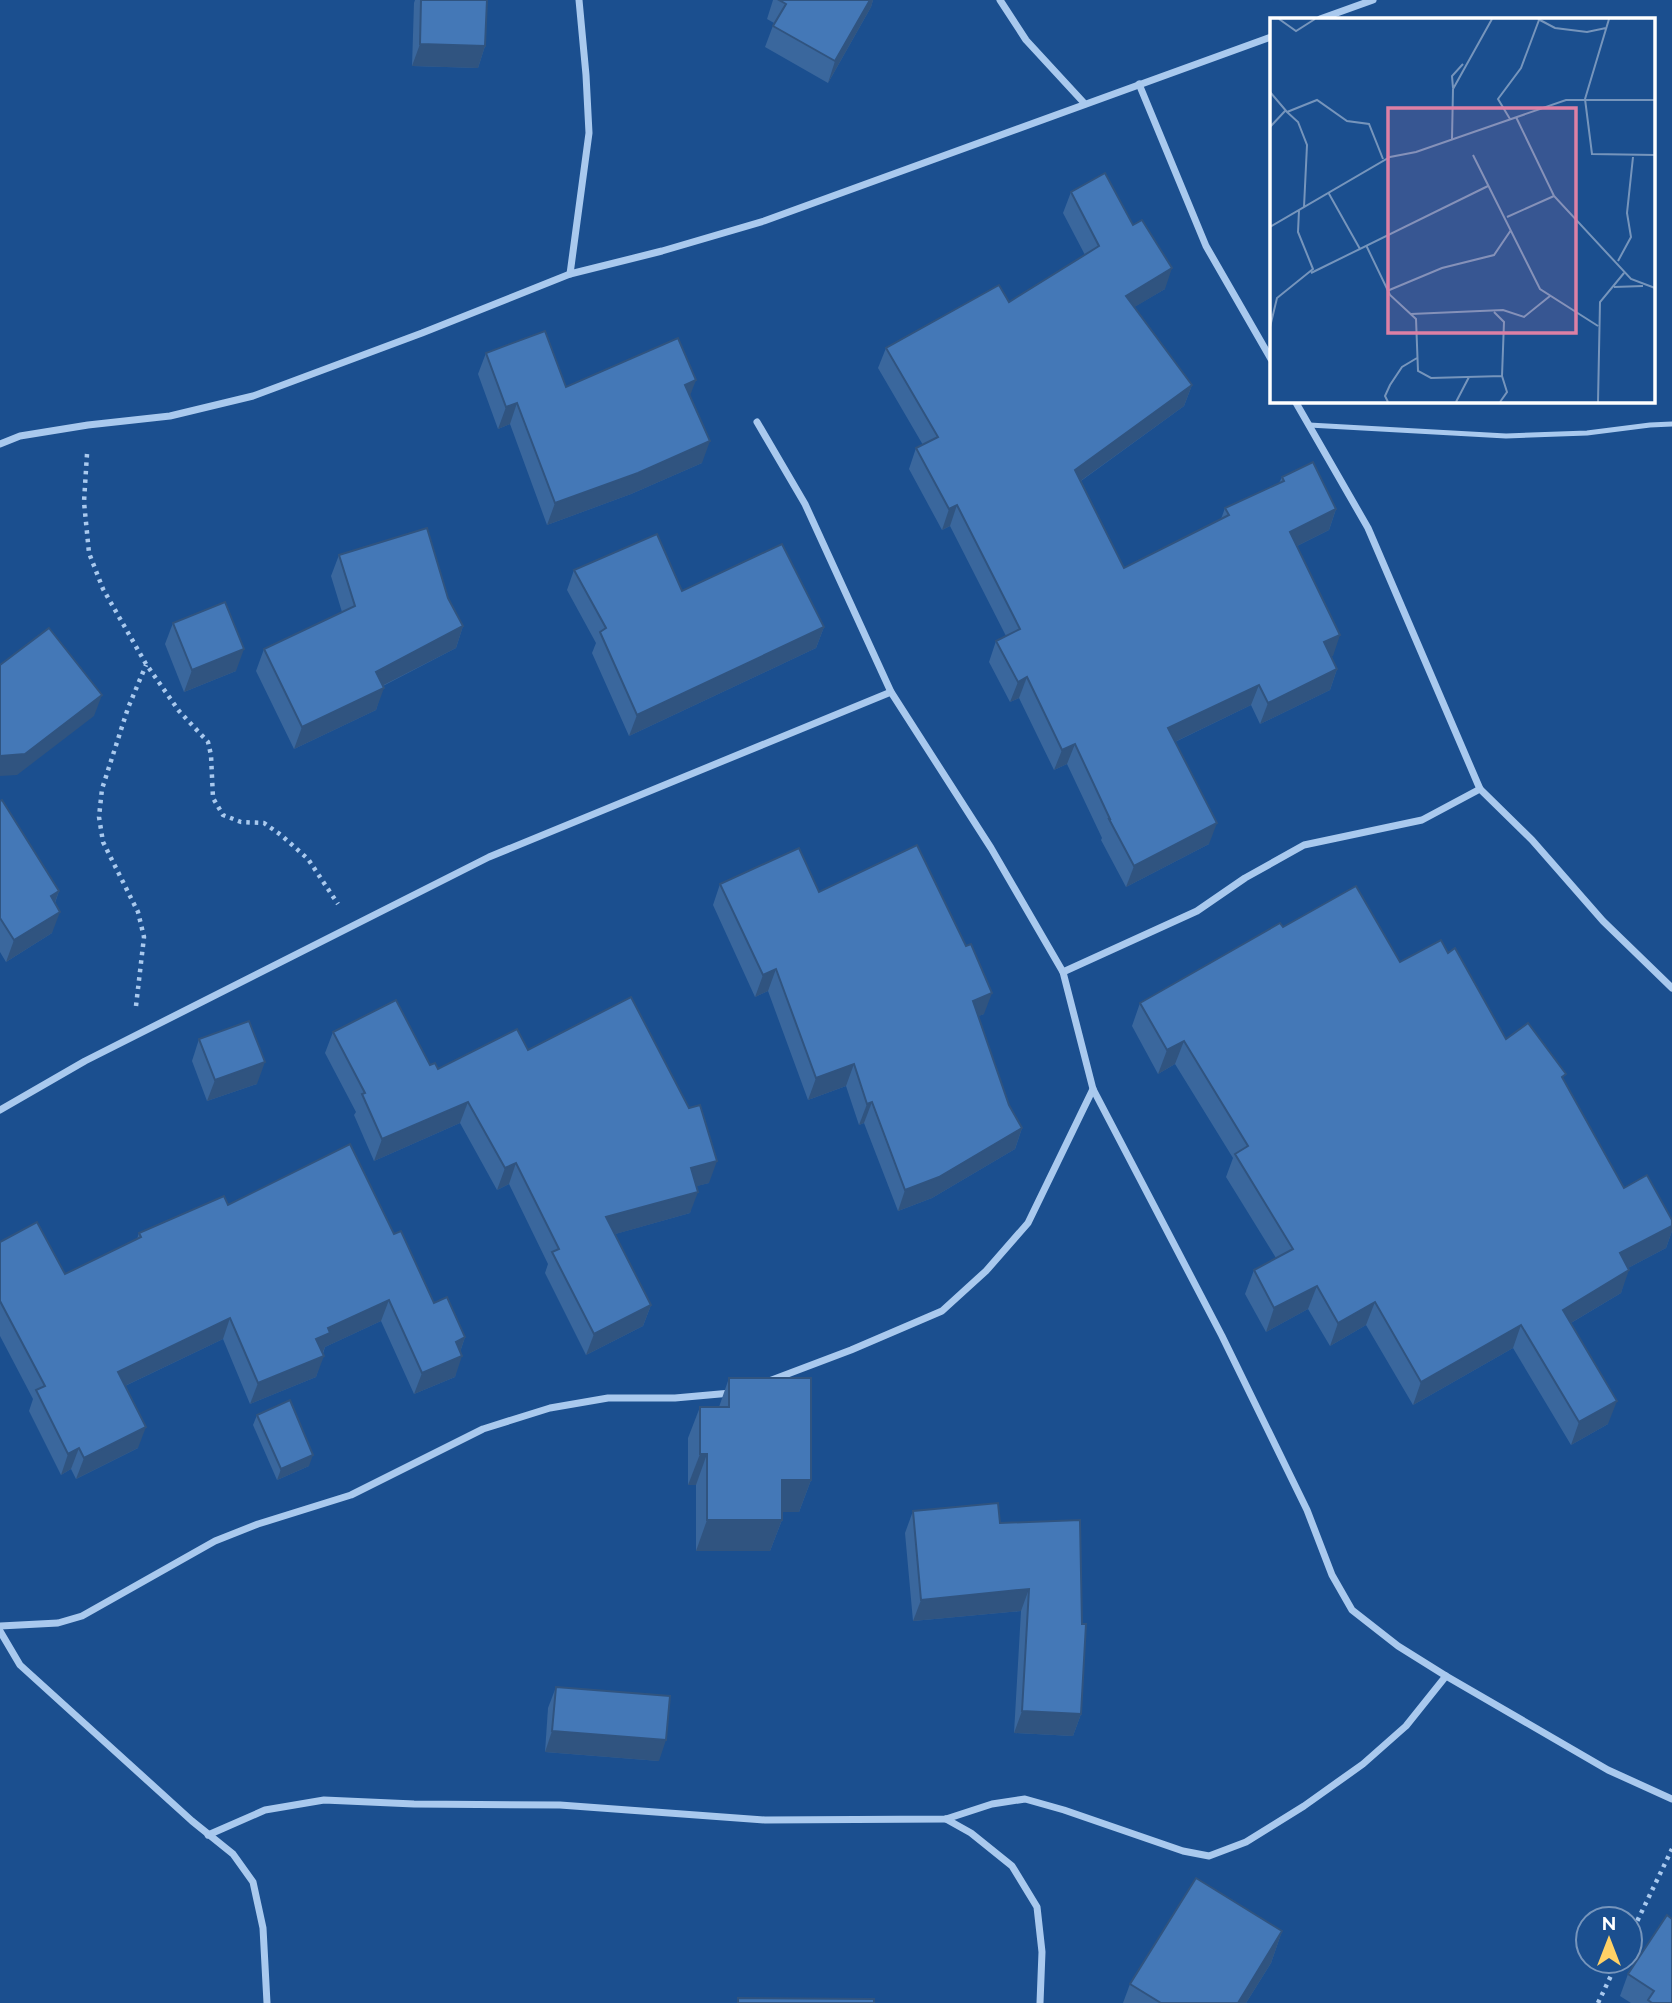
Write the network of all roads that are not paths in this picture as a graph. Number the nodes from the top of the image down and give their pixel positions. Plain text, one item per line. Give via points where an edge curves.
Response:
1 (579, 0) edge
2 (1000, 0) edge
3 (1373, 0) edge
4 (1323, 18) edge
5 (1270, 37) edge
6 (1139, 85) junction
7 (1085, 104) junction
8 (570, 274) junction
9 (1270, 357) edge
10 (1296, 402) edge
11 (757, 422) dead end
12 (1672, 424) edge
13 (1309, 425) junction
14 (0, 444) edge
15 (891, 692) junction
16 (1480, 789) junction
17 (1063, 972) junction
18 (1672, 988) edge
19 (1093, 1089) junction
20 (0, 1110) edge
21 (755, 1387) edge
22 (743, 1391) edge
23 (0, 1626) edge
24 (0, 1631) edge
25 (1446, 1676) junction
26 (1672, 1799) edge
27 (946, 1819) junction
28 (208, 1835) junction
29 (267, 2003) edge
30 (1040, 2003) edge

1 - 8 street via 589,133
2 - 7 street via 1026,40
3 - 4 street
5 - 6 street
6 - 7 street
6 - 9 street via 1206,246
7 - 8 street via 764,221
8 - 14 street via 253,396 170,416 20,436
10 - 13 street
11 - 15 street via 806,504
12 - 13 lane via 1506,436
13 - 16 street via 1368,528
15 - 17 street via 991,848
15 - 20 street via 489,857 85,1061
16 - 17 street via 1422,820 1304,845 1197,911
16 - 18 street
17 - 19 street
19 - 21 street via 1028,1223 986,1271 942,1311
19 - 25 street via 1222,1336 1352,1610
22 - 23 street via 608,1398 550,1408 483,1429 351,1495 215,1541 82,1616 58,1623
24 - 28 street via 20,1665
25 - 26 street via 1608,1770
25 - 27 street via 1406,1726 1363,1764 1246,1842 1209,1856 1025,1799
27 - 28 street via 765,1820 561,1805 324,1800 265,1810
27 - 30 street via 1012,1866 1037,1907 1042,1952
28 - 29 street via 233,1854 253,1882 263,1928

